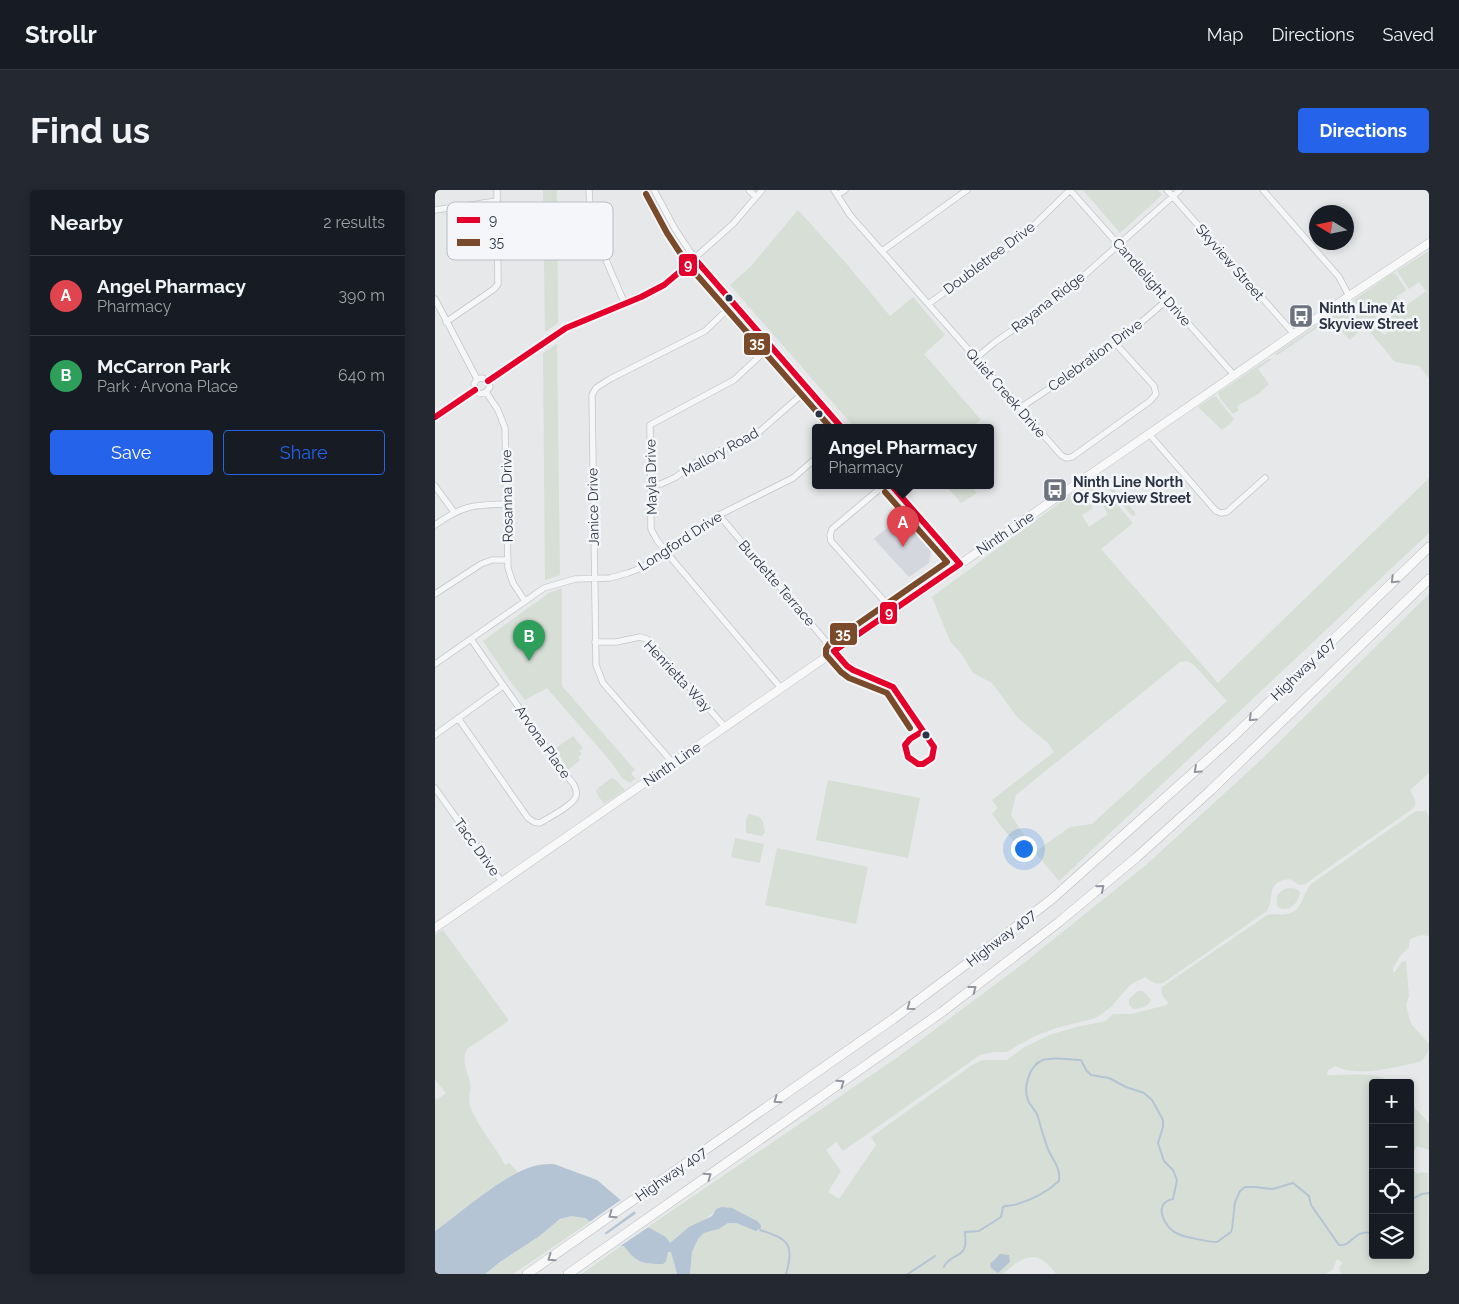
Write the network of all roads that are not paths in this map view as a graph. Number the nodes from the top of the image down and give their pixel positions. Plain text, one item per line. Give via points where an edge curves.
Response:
1 (497, 190) edge
2 (654, 190) edge
3 (749, 190) edge
4 (762, 190) edge
5 (845, 190) edge
6 (967, 190) edge
7 (1070, 190) edge
8 (1167, 190) edge
9 (1181, 190) edge
10 (1263, 190) edge
11 (836, 193) edge
12 (756, 197) junction
13 (1173, 197) junction
14 (497, 201) joint
15 (490, 202) edge
16 (1429, 243) edge
17 (1119, 244) junction
18 (882, 251) junction
19 (695, 259) junction
20 (498, 260) edge
21 (607, 260) edge
22 (1349, 296) junction
23 (435, 299) edge
24 (1167, 300) junction
25 (625, 304) junction
26 (928, 304) junction
27 (735, 305) junction
28 (447, 322) junction
29 (1294, 334) junction
30 (1116, 344) junction
31 (771, 347) junction
32 (976, 358) junction
33 (1234, 375) junction
34 (477, 379) junction
35 (488, 381) junction
36 (808, 389) junction
37 (475, 390) junction
38 (487, 392) junction
39 (1020, 408) junction
40 (435, 417) edge
41 (839, 424) edge
42 (1149, 434) junction
43 (812, 462) edge
44 (1265, 478) dead end
45 (650, 484) junction
46 (435, 486) edge
47 (879, 489) edge
48 (895, 489) edge
49 (507, 504) junction
50 (453, 512) junction
51 (719, 515) junction
52 (435, 525) edge
53 (1429, 547) edge
54 (667, 552) junction
55 (507, 560) junction
56 (960, 564) junction
57 (594, 578) junction
58 (1429, 580) edge
59 (435, 594) edge
60 (525, 601) junction
61 (893, 611) junction
62 (471, 639) junction
63 (595, 642) junction
64 (834, 652) junction
65 (435, 664) edge
66 (503, 686) junction
67 (781, 688) junction
68 (458, 718) junction
69 (725, 727) junction
70 (435, 734) edge
71 (673, 763) junction
72 (435, 788) edge
73 (502, 882) junction
74 (435, 928) edge
75 (527, 1274) edge
76 (568, 1274) edge

1 - 14 street
2 - 19 street
3 - 12 street
4 - 12 street
5 - 11 street
6 - 18 street
7 - 17 street, Candlelight Drive
7 - 26 street, Doubletree Drive via 1031,229
8 - 13 street, Skyview Street
9 - 13 street, Rayana Ridge
10 - 22 street via 1339,277
11 - 18 street, Quiet Creek Drive via 850,215
12 - 19 street via 733,224
13 - 17 street, Rayana Ridge
13 - 29 street, Skyview Street
14 - 15 street
16 - 22 main road, Ninth Line
17 - 24 street, Candlelight Drive
17 - 32 street, Rayana Ridge via 1061,296
18 - 26 street, Quiet Creek Drive
19 - 25 street via 665,285
19 - 27 street
20 - 28 street via 498,284 494,289
21 - 25 street
22 - 29 main road, Ninth Line
23 - 28 street
24 - 30 street, Celebration Drive
24 - 33 street, Candlelight Drive
25 - 35 street via 566,328
26 - 32 street, Quiet Creek Drive
27 - 31 street
27 - 57 street, Janice Drive via 705,331 610,379 596,388 592,395
28 - 34 street
29 - 33 main road, Ninth Line
30 - 39 street, Celebration Drive
30 - 39 street, Quiet Creek Drive via 1154,386 1156,394 1072,457 1061,455
31 - 36 street
31 - 45 street, Mayla Drive via 734,380 650,426
32 - 39 street, Quiet Creek Drive
33 - 42 main road, Ninth Line
34 - 35 street
34 - 37 street
35 - 38 street
36 - 41 street
36 - 45 street, Mallory Road via 759,432 676,477 661,484
37 - 38 street via 480,394
37 - 40 street
38 - 49 street, Rosanna Drive via 505,428
42 - 44 street via 1221,513 1227,512
42 - 56 main road, Ninth Line
43 - 51 street, Longford Drive via 793,478
45 - 54 street, Mayla Drive via 651,529
46 - 50 street
47 - 61 street via 832,529 830,535 831,541
48 - 56 street
49 - 50 street via 479,505
49 - 55 street, Rosanna Drive
50 - 52 street
51 - 54 street, Longford Drive
51 - 64 street, Burdette Terrace
53 -> 75 highway, Highway 407 via 1233,737 1052,899 941,984
54 - 57 street, Longford Drive via 628,574
54 - 67 street, Mayla Drive
55 - 59 street via 481,564
55 - 60 street, Rosanna Drive via 511,579
56 - 61 main road, Ninth Line
57 - 60 street, Longford Drive via 553,584
57 - 63 street, Janice Drive
76 -> 58 highway, Highway 407 via 942,1012 1059,922 1210,792
60 - 62 street, Longford Drive
61 - 64 main road, Ninth Line
62 - 65 street, Longford Drive
62 - 66 street, Arvona Place
63 - 69 street, Henrietta Way via 647,638
63 - 71 street, Janice Drive via 595,665 603,683
64 - 67 main road, Ninth Line
66 - 68 street
66 - 68 street, Arvona Place via 575,786 577,795 573,802 540,823 528,818
67 - 69 main road, Ninth Line
68 - 70 street
69 - 71 main road, Ninth Line
71 - 73 main road, Ninth Line
72 - 73 street, Tacc Drive
73 - 74 main road, Ninth Line

